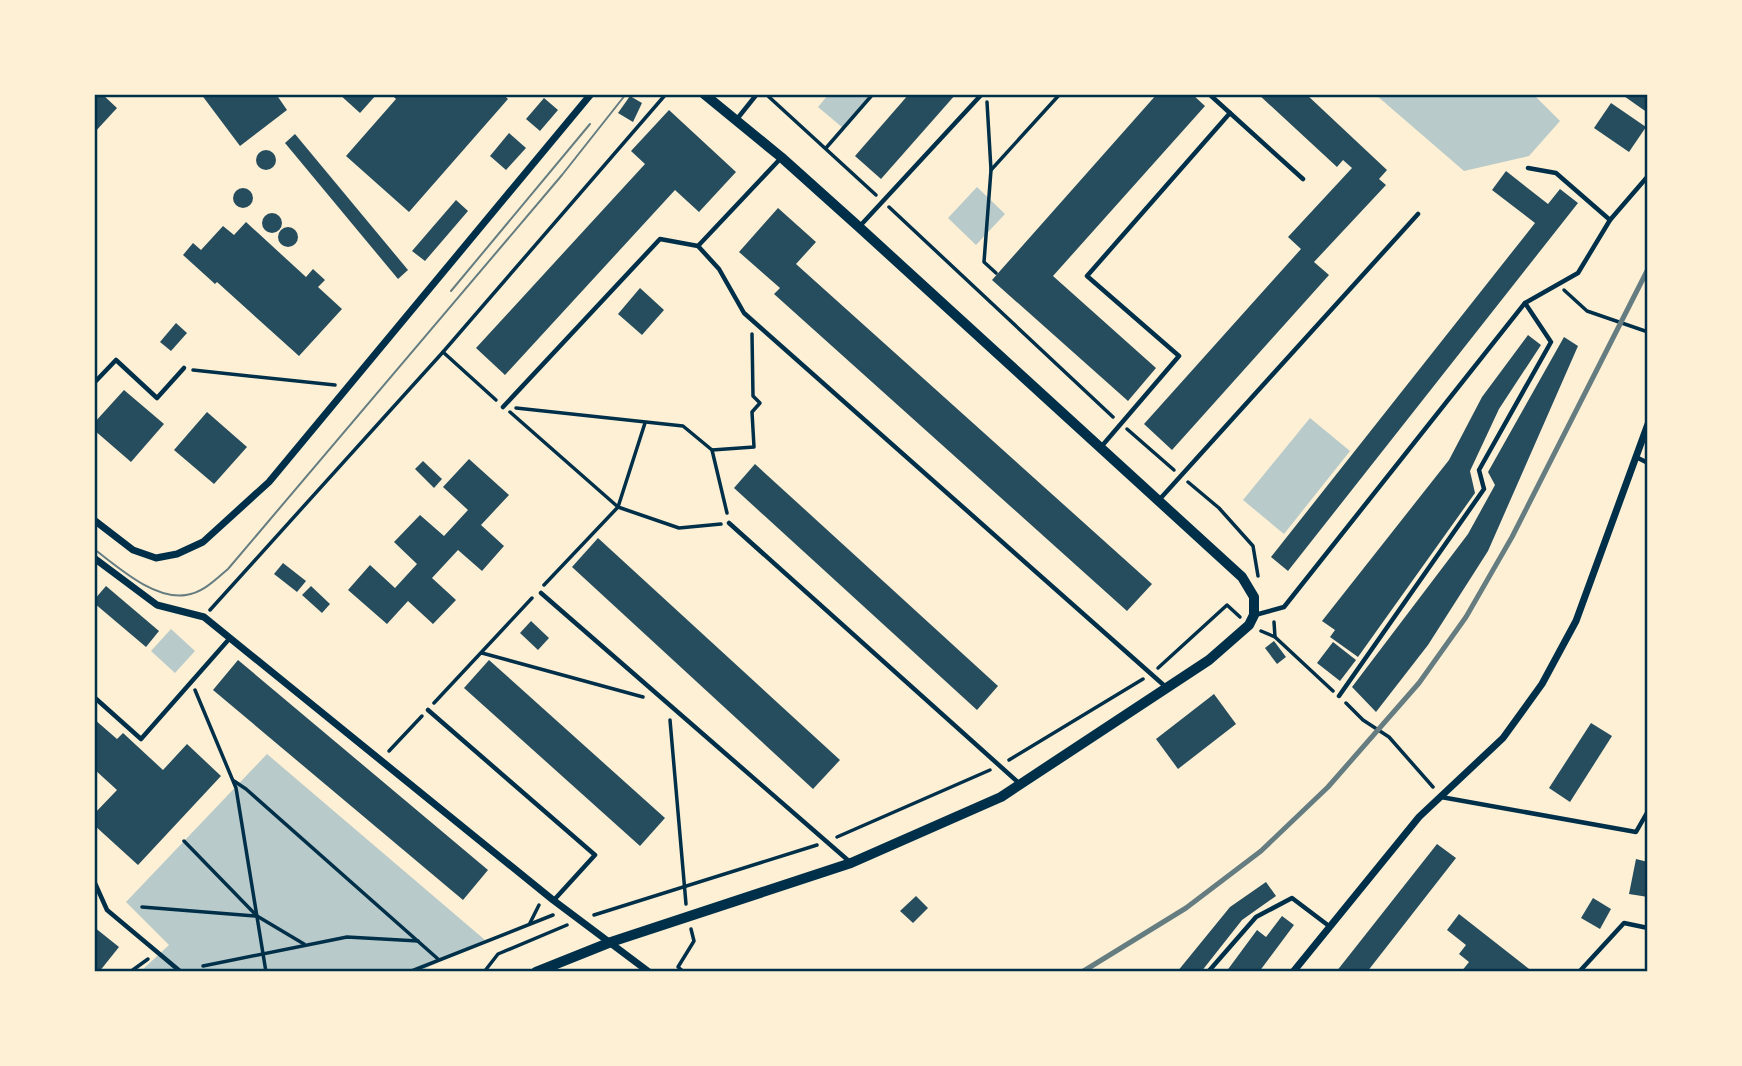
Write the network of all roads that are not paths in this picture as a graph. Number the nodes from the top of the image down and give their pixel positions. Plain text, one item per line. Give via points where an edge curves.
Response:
1 (591, 94) edge
2 (705, 94) edge
3 (757, 94) edge
4 (984, 94) edge
5 (1209, 94) edge
6 (1230, 113) junction
7 (736, 120) junction
8 (781, 157) junction
9 (1528, 169) dead end
10 (1647, 176) edge
11 (1303, 179) dead end
12 (1418, 214) dead end
13 (1610, 220) junction
14 (859, 227) junction
15 (698, 246) junction
16 (1525, 303) junction
17 (184, 369) road end
18 (94, 383) edge
19 (503, 407) road end
20 (1647, 424) edge
21 (1101, 447) junction
22 (1635, 457) junction
23 (1647, 463) edge
24 (1158, 500) junction
25 (94, 520) edge
26 (729, 523) road end
27 (94, 558) edge
28 (541, 593) dead end
29 (1252, 620) junction
30 (230, 638) junction
31 (1167, 688) junction
32 (1339, 696) road end
33 (94, 697) edge
34 (428, 709) road end
35 (1020, 785) junction
36 (1441, 797) junction
37 (1647, 811) edge
38 (851, 863) junction
39 (94, 881) edge
40 (553, 900) junction
41 (1329, 926) junction
42 (1647, 928) edge
43 (611, 942) junction
44 (181, 971) edge
45 (536, 971) edge
46 (649, 971) edge
47 (1208, 971) edge
48 (1293, 971) edge
49 (1579, 971) edge

1 - 25 street via 269,482 203,542 156,558 133,550
2 - 7 street
3 - 7 lane
4 - 14 lane
5 - 6 lane
6 - 11 lane
6 - 21 lane via 1087,276 1179,356
7 - 8 street
8 - 14 street
8 - 15 lane
9 - 13 lane via 1556,173
10 - 13 lane
12 - 24 lane
13 - 16 lane via 1578,273
14 - 21 street
15 - 19 lane via 660,239
15 - 31 lane via 719,269 744,313
16 - 29 lane via 1284,607
16 - 32 lane via 1551,342 1479,470 1484,489
17 - 18 lane via 157,398 116,360
20 - 22 street
21 - 24 street
22 - 23 lane
22 - 36 street via 1576,621 1542,684 1503,738
24 - 29 street via 1242,577 1254,597
26 - 35 lane
27 - 30 street via 157,605 204,617
28 - 38 lane
29 - 31 street via 1209,660
30 - 33 lane via 141,739
30 - 40 street
31 - 35 street
34 - 40 lane via 595,855
35 - 38 street
36 - 37 lane via 1636,832
36 - 41 street via 1419,817
38 - 43 street
39 - 44 lane via 107,910
40 - 43 street
41 - 47 lane via 1292,898 1256,917
41 - 48 street
42 - 49 lane via 1624,923
43 - 45 street
43 - 46 street

